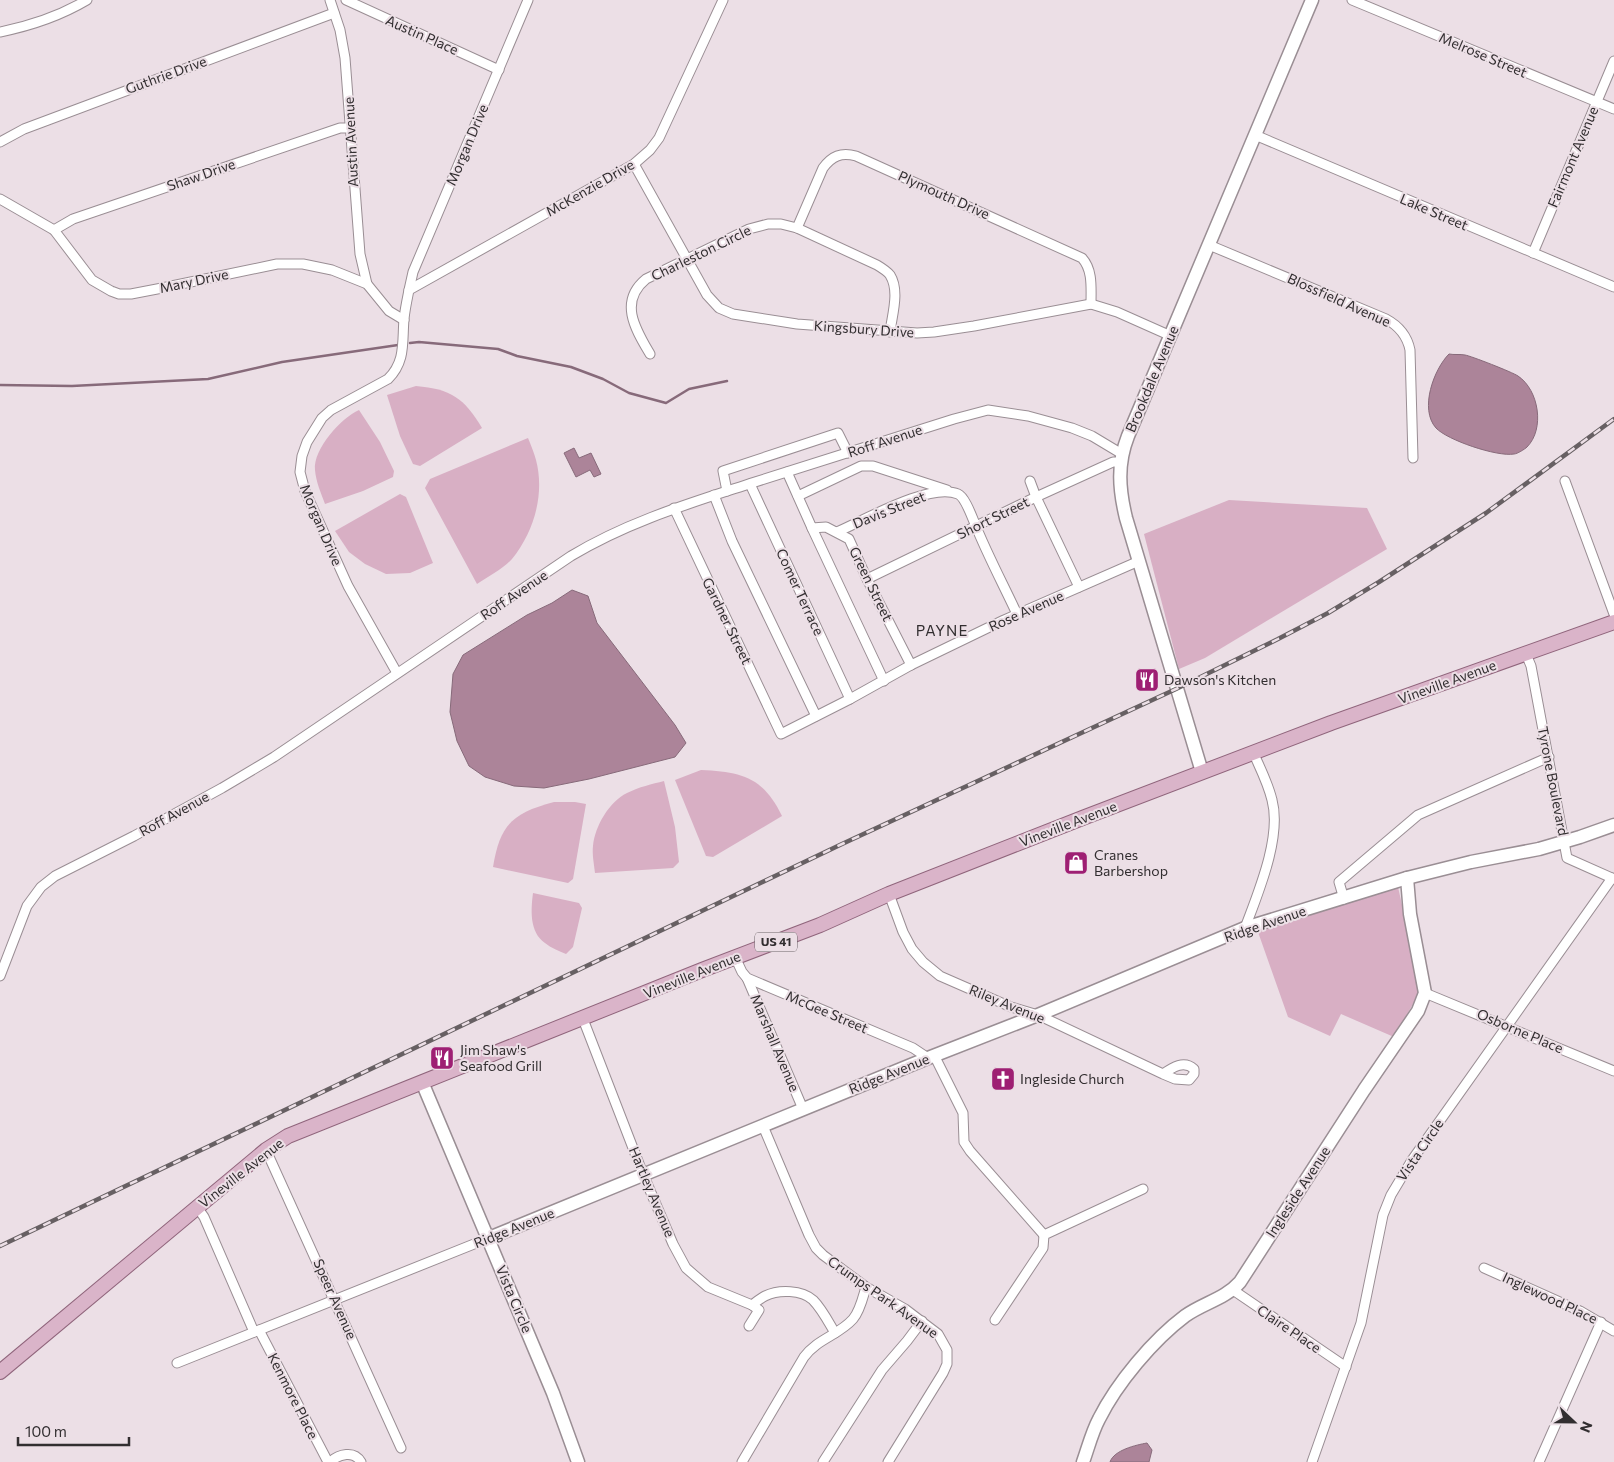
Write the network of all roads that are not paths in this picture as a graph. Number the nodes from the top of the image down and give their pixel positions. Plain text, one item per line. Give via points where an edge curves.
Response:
1 (87, 0) edge
2 (330, 0) edge
3 (346, 0) edge
4 (528, 0) edge
5 (723, 0) edge
6 (1312, 0) edge
7 (1352, 0) edge
8 (334, 12) junction
9 (0, 32) edge
10 (1614, 60) edge
11 (499, 70) junction
12 (1596, 102) junction
13 (1614, 109) edge
14 (350, 128) junction
15 (1255, 135) junction
16 (0, 142) edge
17 (634, 164) junction
18 (0, 199) edge
19 (796, 228) junction
20 (54, 230) junction
21 (1209, 245) junction
22 (1533, 254) junction
23 (688, 260) junction
24 (367, 284) junction
25 (1614, 287) edge
26 (409, 290) junction
27 (1091, 304) junction
28 (404, 320) junction
29 (890, 332) junction
30 (1171, 336) junction
31 (650, 354) dead end
32 (848, 453) junction
33 (1121, 458) junction
34 (1413, 458) dead end
35 (787, 472) junction
36 (1030, 481) dead end
37 (1565, 481) dead end
38 (750, 484) junction
39 (727, 491) junction
40 (957, 493) junction
41 (714, 495) junction
42 (798, 496) junction
43 (1036, 497) junction
44 (674, 508) junction
45 (976, 526) junction
46 (812, 528) junction
47 (837, 532) junction
48 (1139, 561) junction
49 (867, 579) junction
50 (1079, 587) junction
51 (1017, 614) junction
52 (1614, 614) edge
53 (1614, 622) edge
54 (1526, 654) junction
55 (911, 665) junction
56 (397, 673) junction
57 (884, 681) junction
58 (850, 699) junction
59 (816, 716) junction
60 (781, 734) joint
61 (1253, 752) junction
62 (1549, 757) junction
63 (1202, 772) junction
64 (1614, 825) edge
65 (1565, 842) junction
66 (1407, 878) junction
67 (1613, 879) edge
68 (888, 894) junction
69 (1344, 899) junction
70 (1246, 928) junction
71 (735, 957) junction
72 (2, 963) edge
73 (0, 976) edge
74 (747, 978) junction
75 (1426, 993) junction
76 (1038, 1015) junction
77 (583, 1019) junction
78 (1507, 1026) junction
79 (931, 1057) junction
80 (1614, 1070) edge
81 (1163, 1074) dead end
82 (422, 1082) junction
83 (804, 1109) junction
84 (763, 1126) junction
85 (266, 1150) junction
86 (643, 1174) junction
87 (1143, 1189) dead end
88 (197, 1207) junction
89 (1044, 1235) junction
90 (489, 1238) junction
91 (1484, 1268) dead end
92 (866, 1287) junction
93 (1233, 1290) junction
94 (335, 1300) junction
95 (752, 1305) junction
96 (995, 1320) dead end
97 (922, 1321) junction
98 (1602, 1322) junction
99 (749, 1326) dead end
100 (257, 1331) junction
101 (1614, 1331) edge
102 (835, 1333) junction
103 (177, 1363) dead end
104 (1346, 1367) junction
105 (0, 1372) edge
106 (401, 1448) dead end
107 (329, 1462) edge
108 (361, 1462) edge
109 (578, 1462) edge
110 (742, 1462) edge
111 (823, 1462) edge
112 (888, 1462) edge
113 (1083, 1462) edge
114 (1312, 1462) edge
115 (1539, 1462) edge

1 - 9 street via 59,14
2 - 8 street, Austin Avenue
3 - 11 street, Austin Place
4 - 11 street, Morgan Drive
5 - 17 street, McKenzie Drive via 659,138
6 - 15 street, Brookdale Avenue
7 - 12 street, Melrose Street
8 - 14 street, Austin Avenue via 345,58
8 - 16 street, Guthrie Drive via 24,129
10 - 12 street, Fairmont Avenue
11 - 26 street, Morgan Drive via 413,272
12 - 13 street, Melrose Street
12 - 22 street, Fairmont Avenue
14 - 20 street, Shaw Drive via 340,128 82,216
14 - 24 street, Austin Avenue via 360,254
15 - 21 street, Brookdale Avenue
15 - 22 street, Lake Street
17 - 23 street, Kingsbury Drive
17 - 26 street, McKenzie Drive
18 - 20 street, Mary Drive
19 - 23 street, Charleston Circle via 781,224 756,226
19 - 27 street, Plymouth Drive via 830,159 841,154 856,156 1082,258 1088,266
19 - 29 street, Charleston Circle via 888,273 894,284
20 - 24 street, Mary Drive via 92,280 119,294 290,263 319,266
21 - 30 street, Brookdale Avenue
21 - 34 street, Blossfield Avenue via 1377,315 1400,328 1410,350
22 - 25 street, Lake Street
23 - 29 street, Kingsbury Drive via 713,302 725,312 796,324
23 - 31 street, Charleston Circle via 646,280 632,298 632,319
24 - 28 street via 389,311
26 - 28 street
27 - 29 street, Kingsbury Drive via 934,332
27 - 30 street, Kingsbury Drive
28 - 56 street, Morgan Drive via 404,348 394,373 322,418 307,442 300,472 305,492 348,586
30 - 33 street, Brookdale Avenue
32 - 33 street, Roff Avenue via 988,410 1028,416 1072,428 1092,436
32 - 35 street, Roff Avenue
32 - 39 street via 838,433 723,471
33 - 43 street, Short Street
33 - 48 street, Brookdale Avenue via 1120,494
35 - 38 street, Roff Avenue
35 - 42 street
36 - 43 street
37 - 52 street
38 - 39 street, Roff Avenue
38 - 58 street, Comer Terrace
39 - 41 street, Roff Avenue
40 - 42 street via 873,466 861,466
40 - 45 street
40 - 47 street, Davis Street via 918,496
41 - 44 street, Roff Avenue
41 - 59 street via 732,541
42 - 46 street
43 - 45 street, Short Street
43 - 50 street
44 - 56 street, Roff Avenue via 625,528 573,555
44 - 60 street, Gardner Street
45 - 49 street, Short Street
45 - 51 street
46 - 47 street via 826,527
46 - 57 street
47 - 49 street, Green Street via 849,538
48 - 50 street, Rose Avenue
48 - 63 street, Brookdale Avenue
49 - 55 street, Green Street
50 - 51 street, Rose Avenue
51 - 55 street, Rose Avenue
53 - 54 main road, Vineville Avenue / US 41
54 - 61 main road, Vineville Avenue / US 41
54 - 62 street, Tyrone Boulevard
55 - 57 street, Rose Avenue
56 - 72 street, Roff Avenue via 274,757 222,788 55,876 40,888 27,906
57 - 58 street, Rose Avenue
58 - 59 street, Rose Avenue
59 - 60 street, Rose Avenue
61 - 63 main road, Vineville Avenue / US 41
61 - 70 street via 1272,800 1274,826
62 - 65 street, Tyrone Boulevard
62 - 69 street via 1418,815 1339,882
63 - 68 main road, Vineville Avenue / US 41
64 - 65 street, Ridge Avenue
65 - 66 street, Ridge Avenue
65 - 67 street, Tyrone Boulevard via 1567,858
66 - 69 street, Ridge Avenue
66 - 75 street via 1410,914
67 - 78 street, Vista Circle
68 - 71 main road, Vineville Avenue / US 41 via 820,925
68 - 76 street, Riley Avenue via 909,944 923,962 944,977 1011,1007
69 - 70 street, Ridge Avenue
70 - 76 street, Ridge Avenue
71 - 74 street
71 - 77 main road, Vineville Avenue / US 41
72 - 73 street, Roff Avenue
74 - 79 street, McGee Street
74 - 83 street, Marshall Avenue
75 - 78 street, Osborne Place
75 - 93 street, Ingleside Avenue via 1418,1011
76 - 79 street, Ridge Avenue
76 - 81 street, Riley Avenue
77 - 82 main road, Vineville Avenue / US 41
77 - 86 street, Hartley Avenue
78 - 80 street, Osborne Place
78 - 104 street, Vista Circle via 1391,1195 1379,1230 1368,1298
79 - 83 street, Ridge Avenue
79 - 89 street via 963,1113 964,1142
82 - 85 main road, Vineville Avenue / US 41 via 288,1136
82 - 90 street, Vista Circle
83 - 84 street, Ridge Avenue
84 - 86 street, Ridge Avenue
84 - 92 street, Crumps Park Avenue via 816,1248
85 - 88 main road, Vineville Avenue / US 41
85 - 94 street, Speer Avenue
86 - 90 street, Ridge Avenue
86 - 95 street, Hartley Avenue via 686,1268 708,1287
87 - 89 street
88 - 100 street, Kenmore Place
88 - 105 main road, Vineville Avenue / US 41
89 - 96 street via 1043,1248
90 - 94 street, Ridge Avenue
90 - 109 street, Vista Circle
91 - 98 street, Inglewood Place
92 - 97 street, Crumps Park Avenue
92 - 102 street via 855,1318
93 - 104 street, Claire Place
93 - 113 street, Ingleside Avenue via 1192,1311 1136,1366 1117,1388 1098,1420
94 - 100 street, Ridge Avenue
94 - 106 street, Speer Avenue
95 - 99 street via 759,1310
95 - 102 street via 775,1292 806,1295 814,1301
97 - 111 street via 882,1370
97 - 112 street, Crumps Park Avenue via 942,1338 947,1360 938,1382
98 - 101 street, Inglewood Place
98 - 115 street
100 - 103 street, Ridge Avenue
100 - 107 street, Kenmore Place
102 - 110 street via 818,1342 804,1357
104 - 114 street, Vista Circle
107 - 108 street via 348,1454

